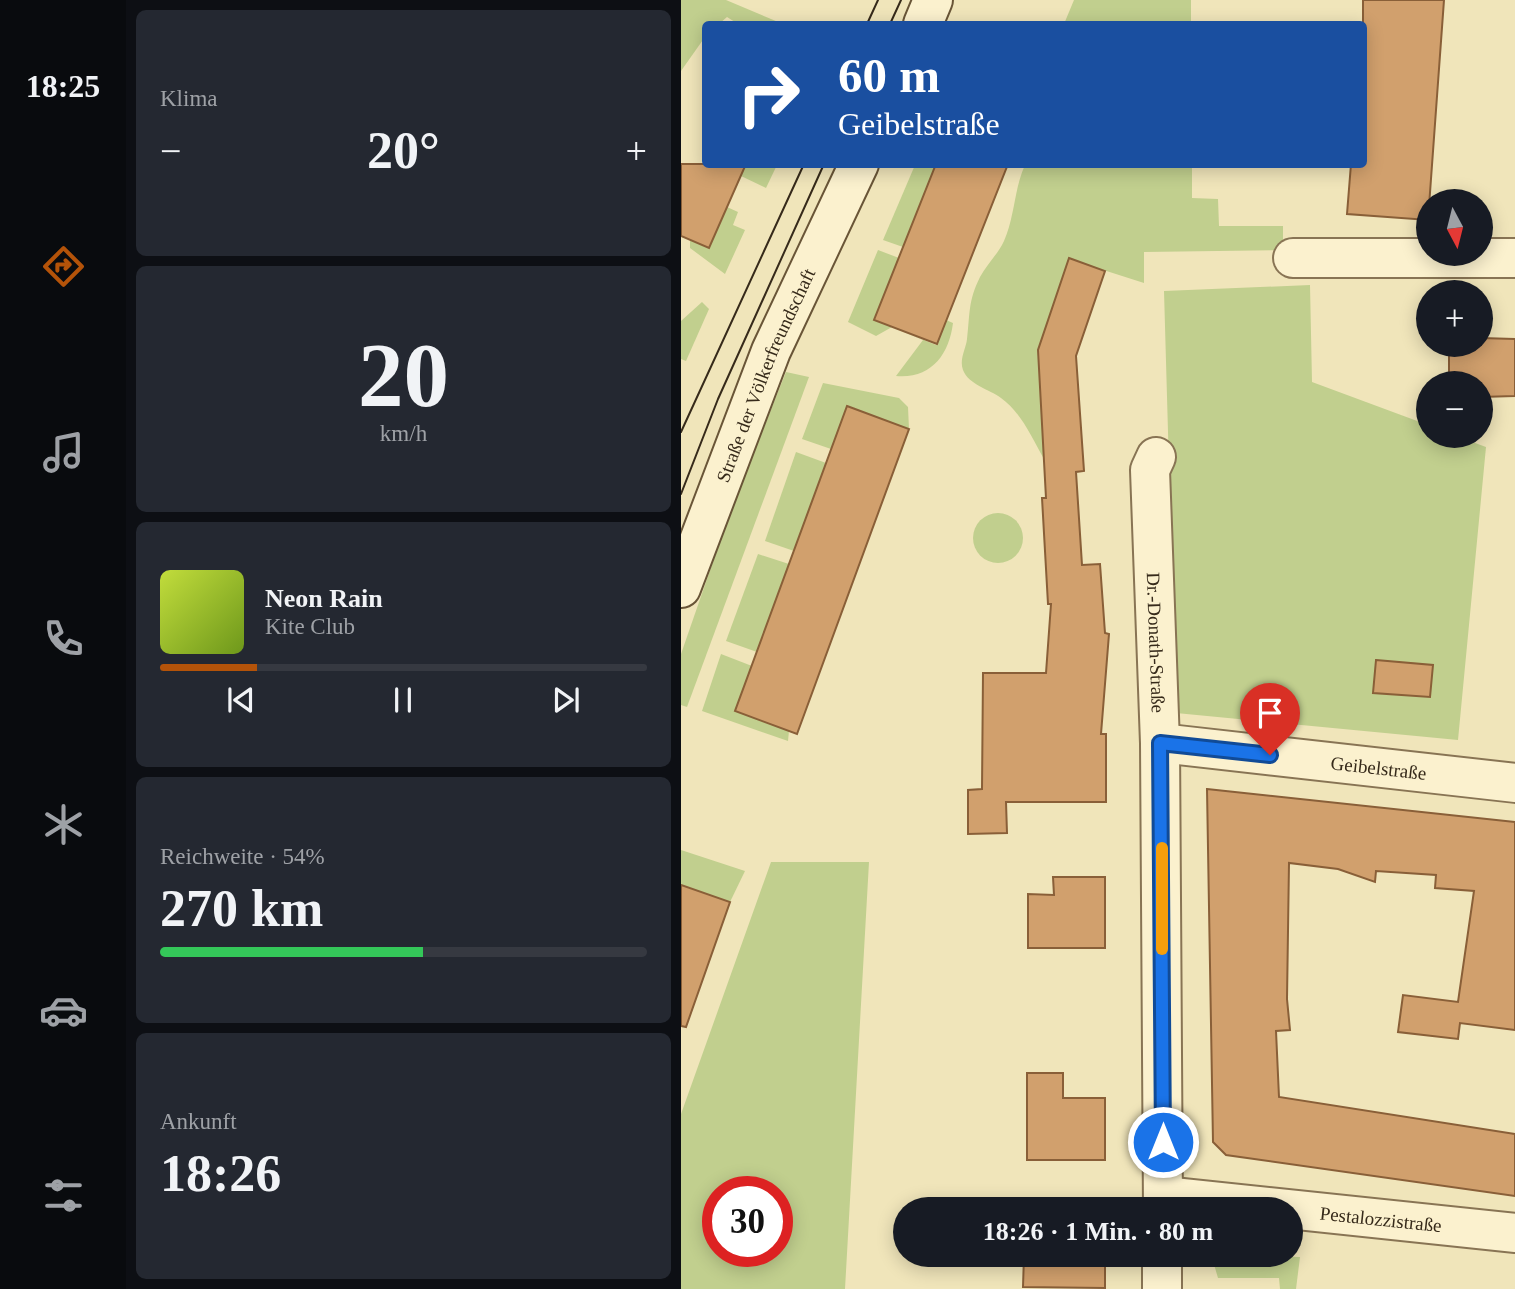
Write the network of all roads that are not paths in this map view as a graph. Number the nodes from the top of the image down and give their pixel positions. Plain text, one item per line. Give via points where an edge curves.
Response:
1 (933, 0) edge
2 (924, 21) edge
3 (857, 168) edge
4 (1293, 258) dead end
5 (1515, 258) edge
6 (1156, 457) dead end
7 (681, 588) edge
8 (1160, 743) junction
9 (1515, 783) edge
10 (1163, 1197) edge
11 (1303, 1215) edge
12 (1515, 1233) edge
13 (1162, 1267) edge
14 (1162, 1289) edge

1 - 2 street
3 - 7 street, Straße der Völkerfreundschaft via 771,351
4 - 5 street
6 - 8 street, Dr.-Donath-Straße via 1150,470
8 - 9 street, Geibelstraße
8 - 10 street, Dr.-Donath-Straße
11 - 12 street, Pestalozzistraße
13 - 14 street

